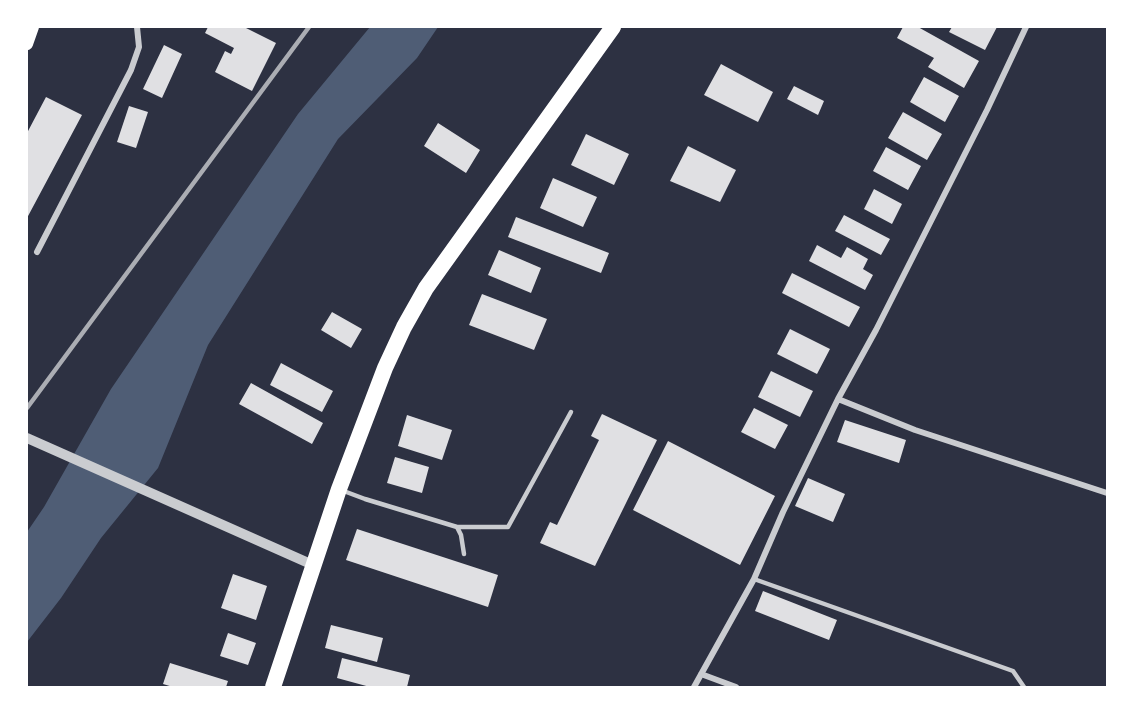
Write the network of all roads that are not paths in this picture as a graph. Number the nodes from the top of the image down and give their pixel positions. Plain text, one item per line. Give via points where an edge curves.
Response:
1 (33, 27) edge
2 (137, 27) edge
3 (613, 27) edge
4 (1026, 27) edge
5 (27, 44) edge
6 (37, 252) dead end
7 (838, 399) junction
8 (572, 411) dead end
9 (27, 438) edge
10 (339, 489) junction
11 (1107, 493) edge
12 (457, 527) junction
13 (464, 554) dead end
14 (313, 565) junction
15 (754, 579) junction
16 (701, 674) junction
17 (273, 687) edge
18 (694, 687) edge
19 (736, 687) edge
20 (1024, 687) edge

1 - 5 main road
2 - 6 street via 139,47 131,70
3 - 10 highway via 426,288 385,368
4 - 7 street
7 - 11 street via 915,430
7 - 15 street
8 - 12 lane via 508,527
9 - 14 street
10 - 12 lane
10 - 14 highway
12 - 13 lane
14 - 17 highway
15 - 16 street
15 - 20 lane via 1013,671
16 - 18 street
16 - 19 street

